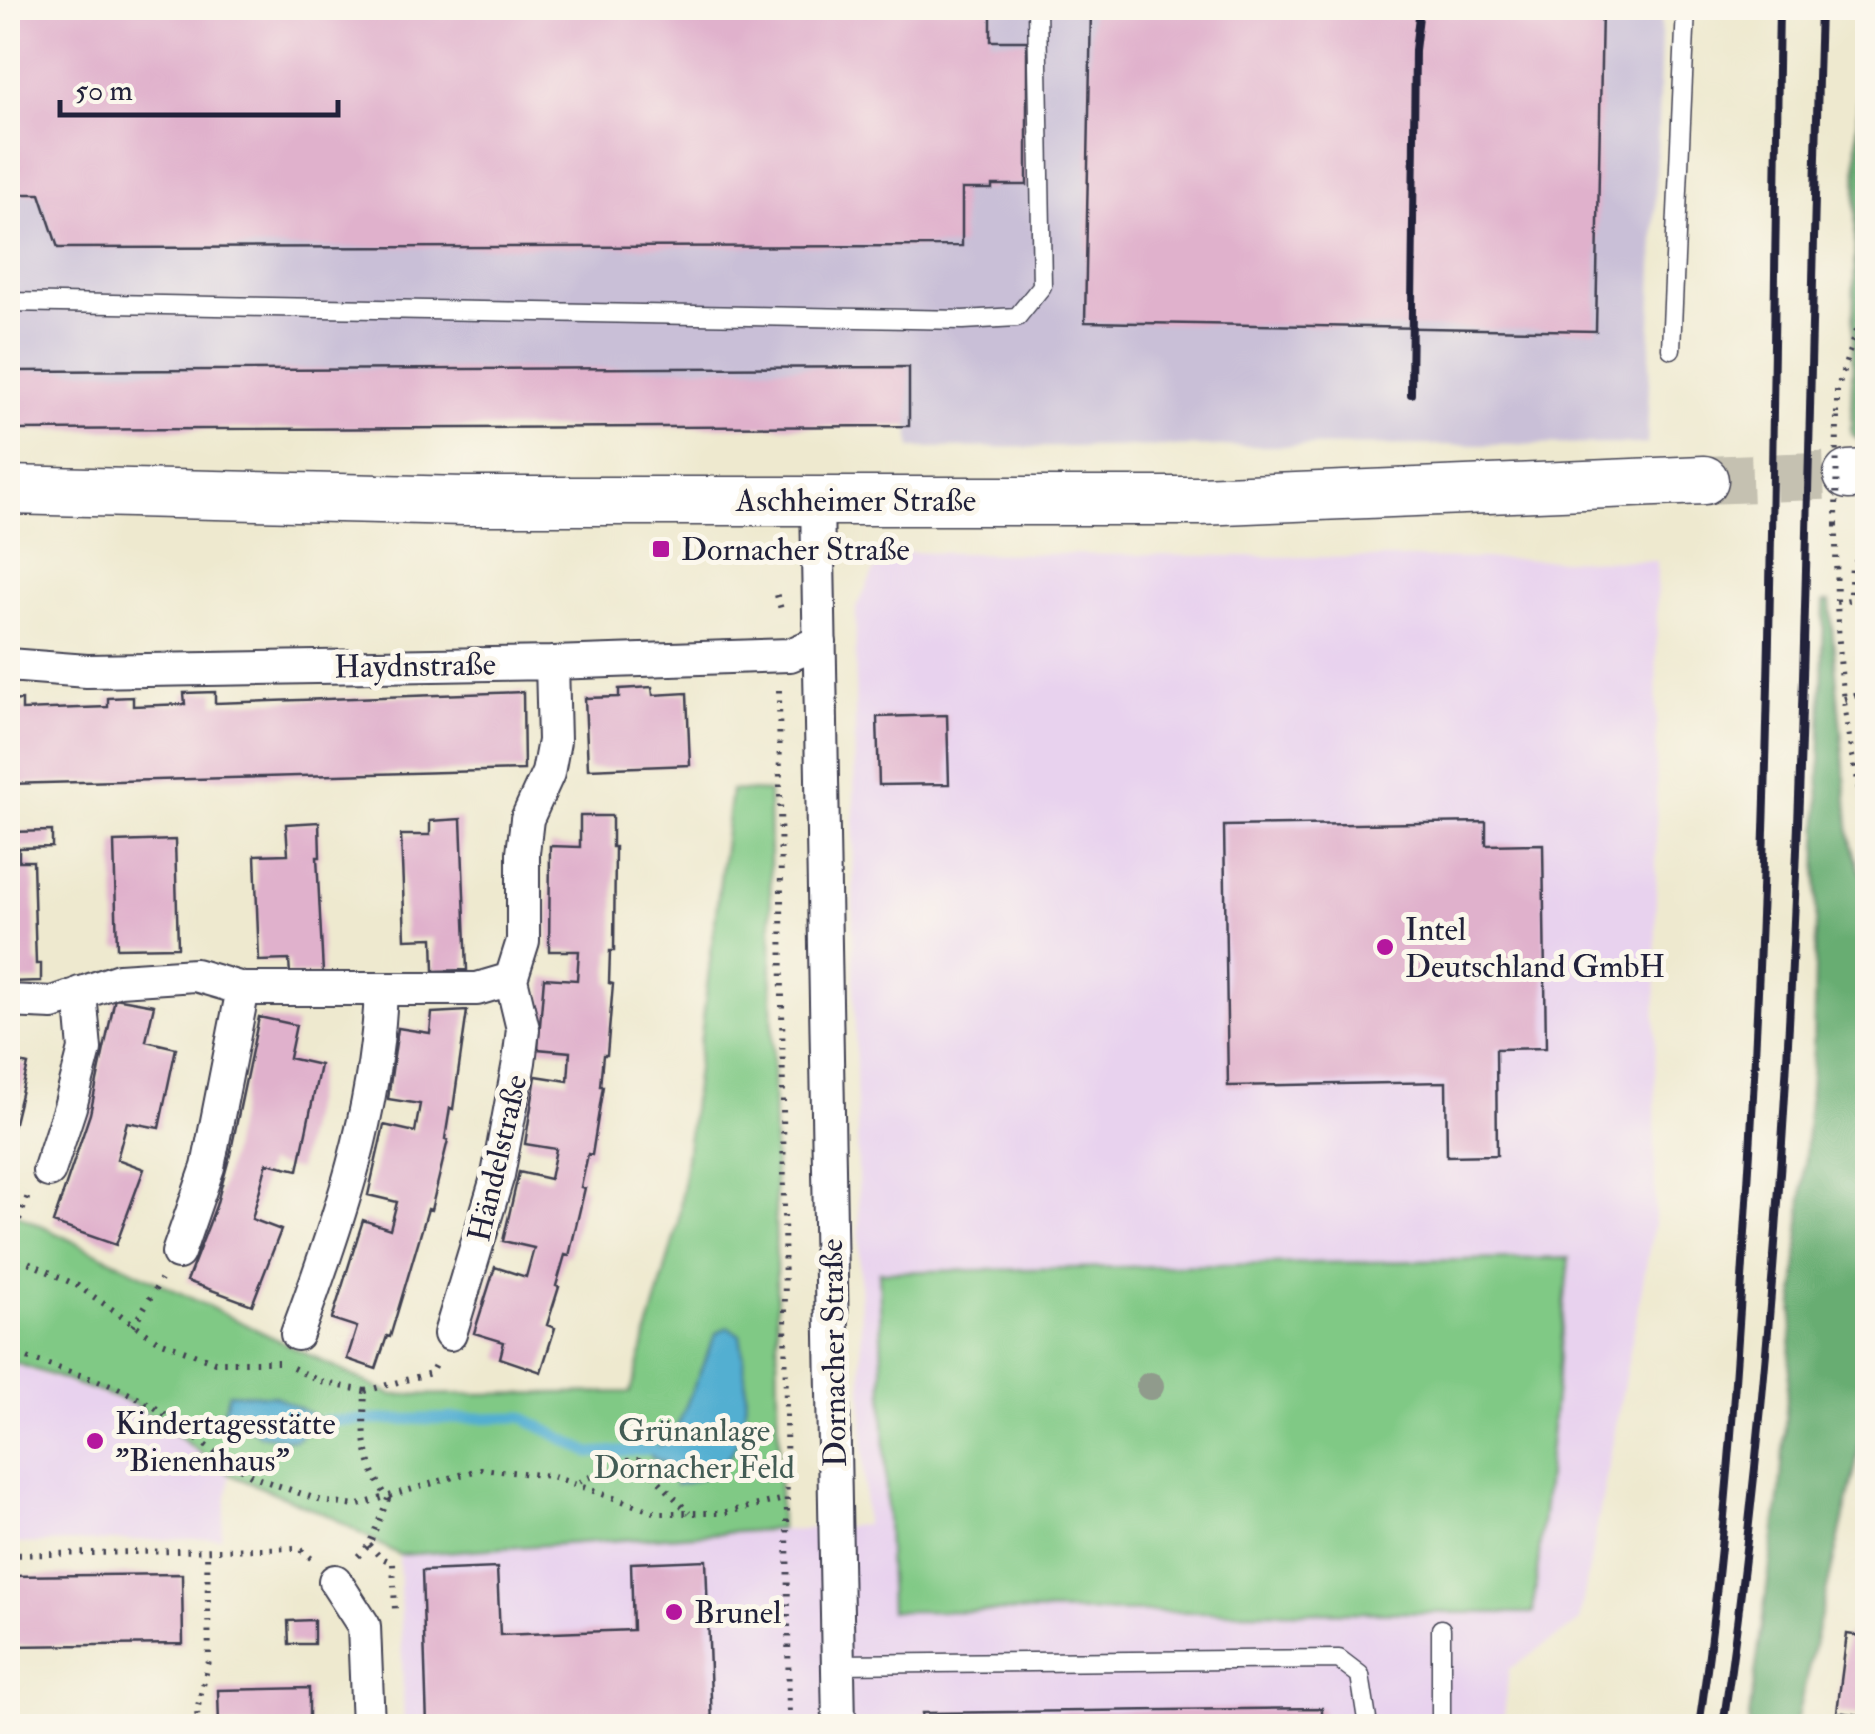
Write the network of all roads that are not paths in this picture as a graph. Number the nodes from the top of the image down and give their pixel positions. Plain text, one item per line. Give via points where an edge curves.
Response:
1 (1037, 8) edge
2 (1686, 8) edge
3 (8, 302) edge
4 (1672, 349) dead end
5 (1704, 480) tunnel mouth
6 (8, 490) edge
7 (817, 500) junction
8 (820, 642) junction
9 (552, 663) junction
10 (8, 665) edge
11 (511, 979) junction
12 (244, 989) junction
13 (382, 989) junction
14 (80, 993) junction
15 (8, 1001) edge
16 (49, 1171) dead end
17 (178, 1253) road end
18 (297, 1334) dead end
19 (450, 1334) road end
20 (335, 1581) road end
21 (1441, 1629) dead end
22 (838, 1664) junction
23 (368, 1726) edge
24 (840, 1726) edge
25 (1368, 1726) edge
26 (1441, 1726) edge

1 - 3 lane via 1042,286 1017,317
2 - 4 lane
5 - 7 main road, Aschheimer Straße via 1200,501
6 - 7 main road, Aschheimer Straße via 465,501
7 - 8 street, Dornacher Straße
8 - 9 street, Haydnstraße via 790,655
8 - 22 street, Dornacher Straße
9 - 10 street, Haydnstraße via 87,671
9 - 11 street, Händelstraße via 554,741 548,774 527,819 523,941
11 - 13 street via 478,989
11 - 19 street, Händelstraße via 522,1029 519,1062 498,1175
12 - 13 street
12 - 14 street via 195,975 118,980
12 - 17 street via 208,1166
13 - 18 street via 369,1105 334,1235
14 - 15 street via 53,1003
14 - 16 street via 84,1049
20 - 23 street via 364,1626
21 - 26 lane
22 - 24 street, Dornacher Straße
22 - 25 lane via 1339,1659 1360,1675

